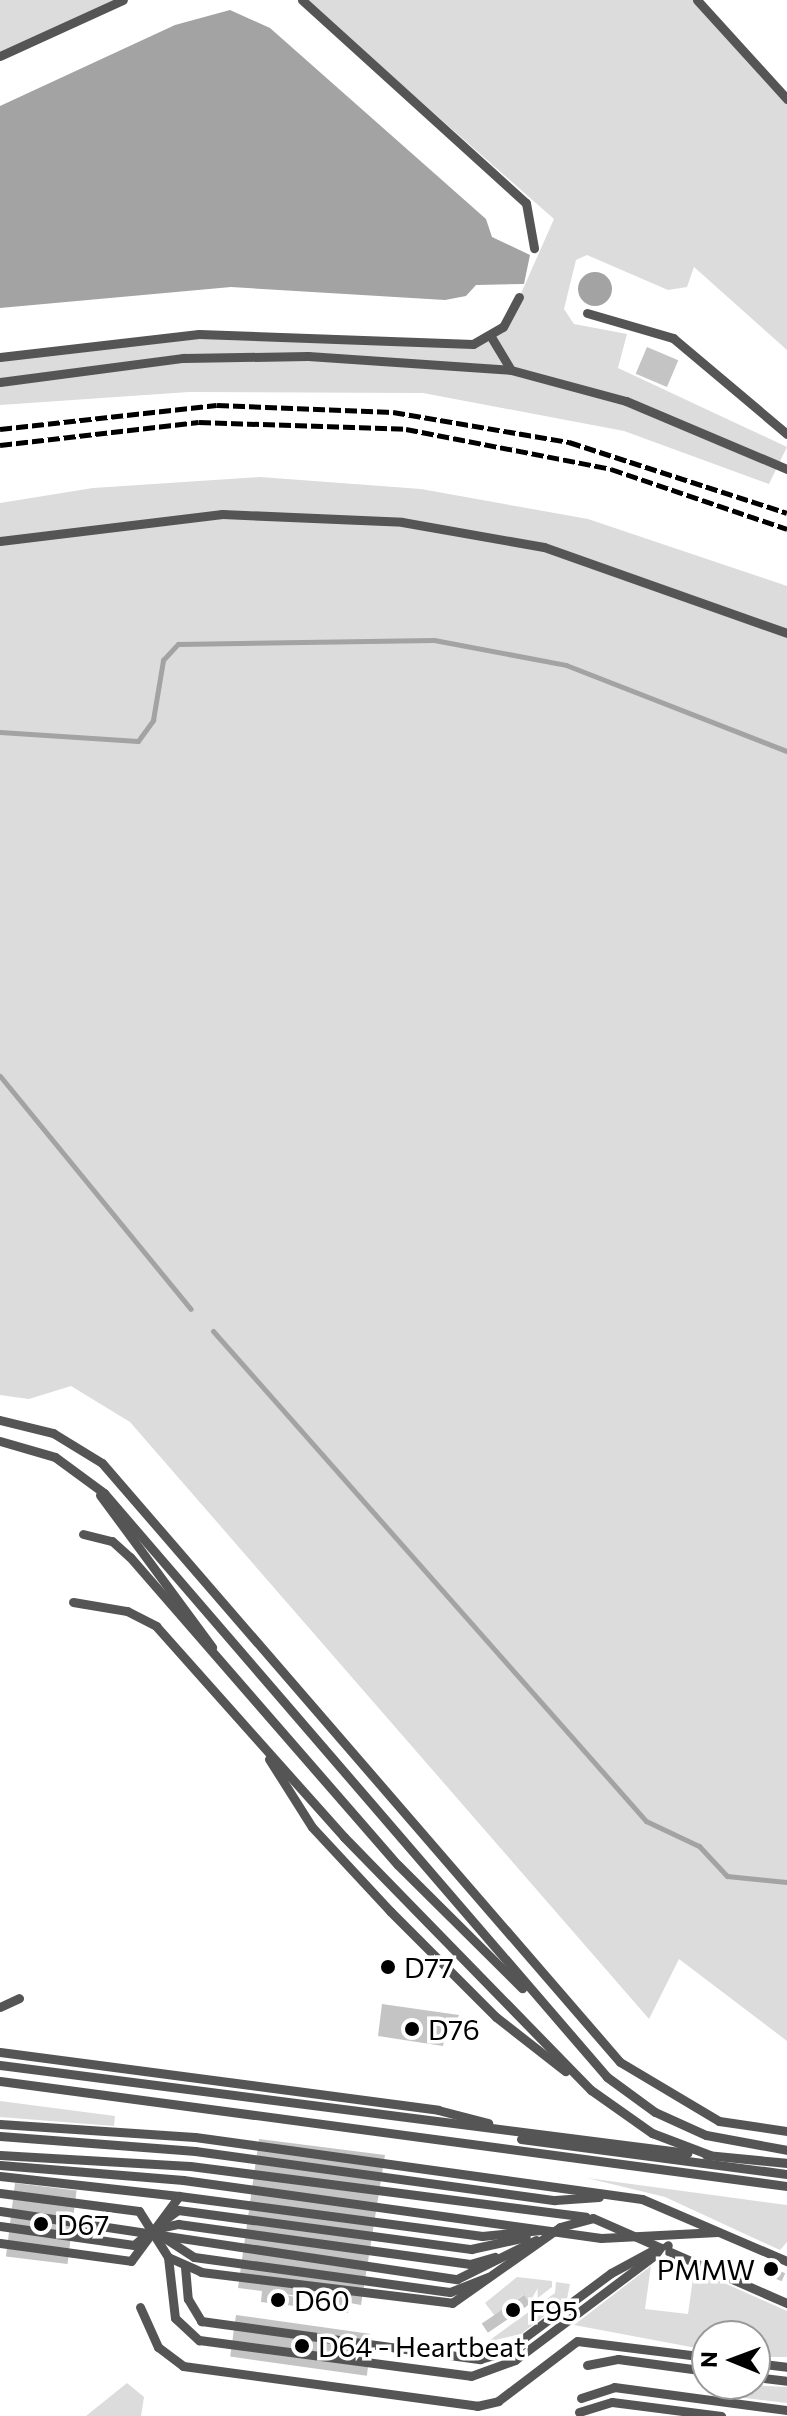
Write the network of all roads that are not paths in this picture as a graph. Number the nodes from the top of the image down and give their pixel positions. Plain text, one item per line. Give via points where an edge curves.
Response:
1 (123, 0) edge
2 (302, 0) edge
3 (697, 0) edge
4 (0, 56) edge
5 (787, 99) edge
6 (534, 248) dead end
7 (519, 297) dead end
8 (587, 313) dead end
9 (491, 337) junction
10 (0, 357) edge
11 (511, 370) junction
12 (0, 382) edge
13 (787, 434) edge
14 (787, 469) edge
15 (0, 541) edge
16 (787, 633) edge
17 (0, 1420) edge
18 (0, 1441) edge
19 (95, 1485) junction
20 (83, 1534) dead end
21 (73, 1602) dead end
22 (221, 1664) junction
23 (264, 1749) junction
24 (19, 1998) dead end
25 (0, 2007) edge
26 (559, 2024) junction
27 (0, 2052) edge
28 (0, 2065) edge
29 (0, 2081) edge
30 (134, 2083) junction
31 (591, 2090) junction
32 (0, 2124) edge
33 (787, 2131) edge
34 (526, 2133) junction
35 (0, 2136) edge
36 (0, 2148) edge
37 (787, 2150) edge
38 (0, 2155) edge
39 (710, 2155) junction
40 (787, 2163) edge
41 (0, 2165) edge
42 (183, 2166) junction
43 (787, 2174) edge
44 (0, 2176) edge
45 (787, 2186) edge
46 (0, 2193) edge
47 (179, 2196) junction
48 (618, 2196) junction
49 (555, 2200) junction
50 (0, 2211) edge
51 (593, 2218) junction
52 (0, 2226) edge
53 (560, 2227) junction
54 (152, 2229) junction
55 (722, 2232) junction
56 (651, 2238) junction
57 (0, 2243) edge
58 (668, 2245) junction
59 (168, 2257) junction
60 (787, 2261) edge
61 (185, 2267) junction
62 (787, 2303) edge
63 (140, 2307) dead end
64 (691, 2355) edge
65 (587, 2365) dead end
66 (691, 2369) edge
67 (581, 2398) dead end
68 (787, 2410) edge
69 (579, 2412) dead end
70 (721, 2416) edge

1 - 4 lane
2 - 6 lane via 526,203
3 - 5 lane
7 - 9 lane
8 - 13 lane via 673,338
9 - 10 lane via 445,344 199,334
9 - 11 lane
11 - 12 lane via 308,356 183,358
11 - 14 lane via 626,401
15 - 16 lane via 222,514 402,522 544,547
17 - 33 lane via 53,1433 102,1463 620,2062 719,2121
18 - 19 lane via 55,1457
19 - 22 lane
19 - 26 lane
20 - 22 lane via 112,1541 130,1557
21 - 23 lane via 127,1611 156,1626
22 - 26 lane via 398,1865
23 - 31 lane
23 - 31 lane via 312,1827 390,1911 496,2017
24 - 25 lane
26 - 37 lane via 607,2077 655,2112 729,2142
27 - 34 lane via 438,2110
28 - 30 lane
29 - 45 lane
30 - 34 lane
30 - 43 lane
31 - 39 lane via 652,2133
32 - 48 lane via 195,2137
34 - 39 lane
35 - 49 lane via 195,2151
36 - 42 lane
38 - 42 lane
39 - 40 lane
41 - 53 lane
42 - 51 lane
44 - 47 lane
46 - 54 lane via 139,2211
47 - 53 lane via 482,2236
47 - 54 lane
48 - 49 lane
48 - 55 lane
49 - 51 lane
50 - 54 lane
51 - 53 lane
51 - 56 lane
52 - 54 lane via 134,2245
53 - 54 lane via 470,2264 178,2224
53 - 54 lane via 483,2249 178,2210
53 - 54 lane via 457,2279
53 - 54 lane via 472,2288 450,2292 194,2257
53 - 56 lane via 601,2238
53 - 61 lane via 452,2303
54 - 57 lane via 131,2261
54 - 59 lane
55 - 56 lane
55 - 60 lane
56 - 58 lane
58 - 59 lane via 515,2360 471,2376 199,2340 175,2318
58 - 61 lane via 611,2273 490,2358 201,2321 188,2299
58 - 62 lane
59 - 61 lane
63 - 64 lane via 158,2347 183,2366 477,2406 498,2401 577,2341
65 - 66 lane via 618,2359
67 - 68 lane via 614,2387
69 - 70 lane via 612,2402

